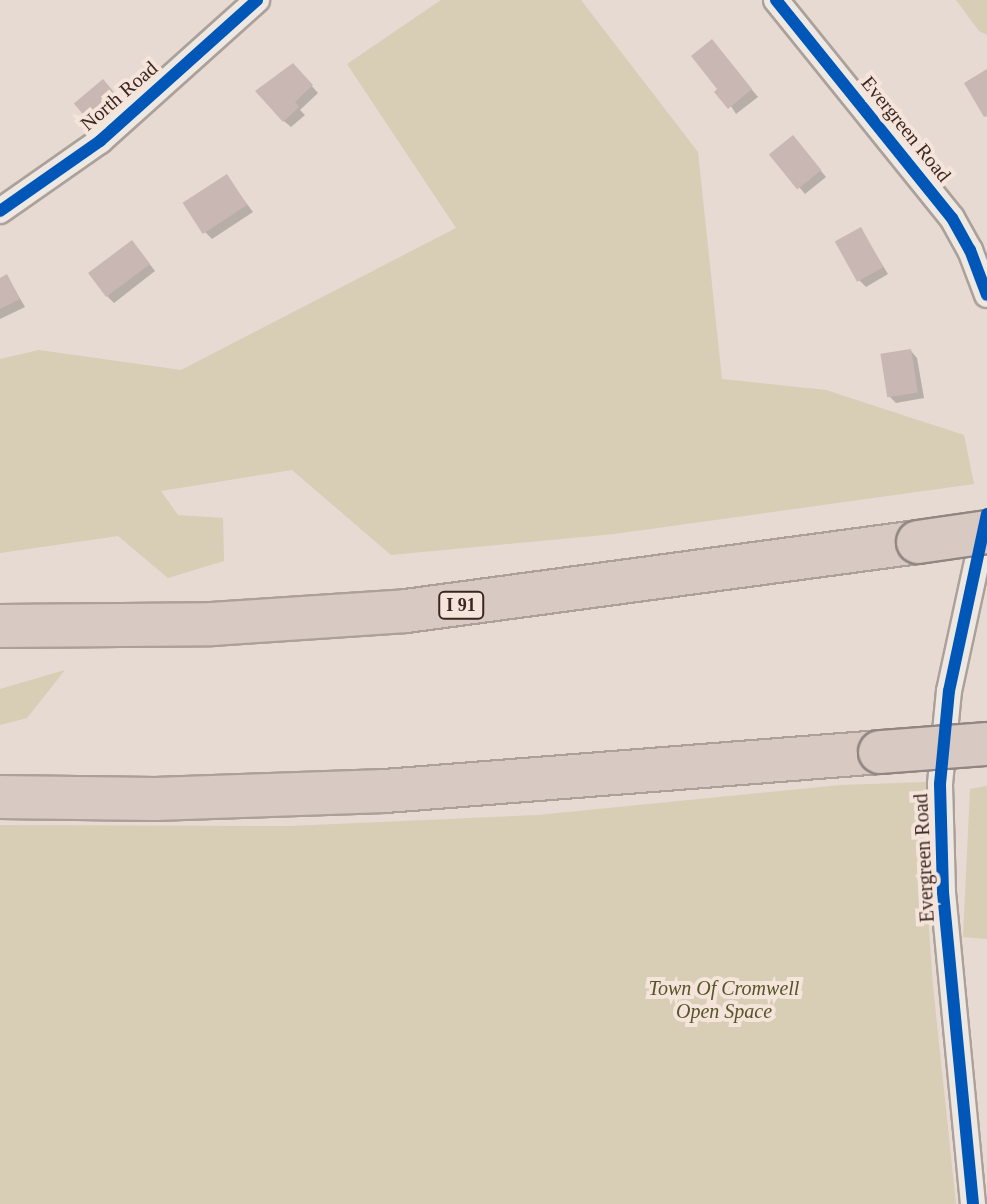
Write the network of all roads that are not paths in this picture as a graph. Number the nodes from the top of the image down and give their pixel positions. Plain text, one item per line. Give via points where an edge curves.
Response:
1 (257, 0) edge
2 (776, 0) edge
3 (0, 211) edge
4 (987, 295) edge
5 (987, 514) edge
6 (987, 532) edge
7 (0, 626) edge
8 (987, 744) edge
9 (0, 797) edge
10 (973, 1204) edge

1 - 3 street, North Road via 100,141
2 - 4 street, Evergreen Road via 943,206 970,250
5 - 10 street, Evergreen Road via 949,691 940,784 943,892
6 - 7 highway, I 91, bridge via 504,600 360,615 152,626
8 - 9 highway, bridge via 339,794

